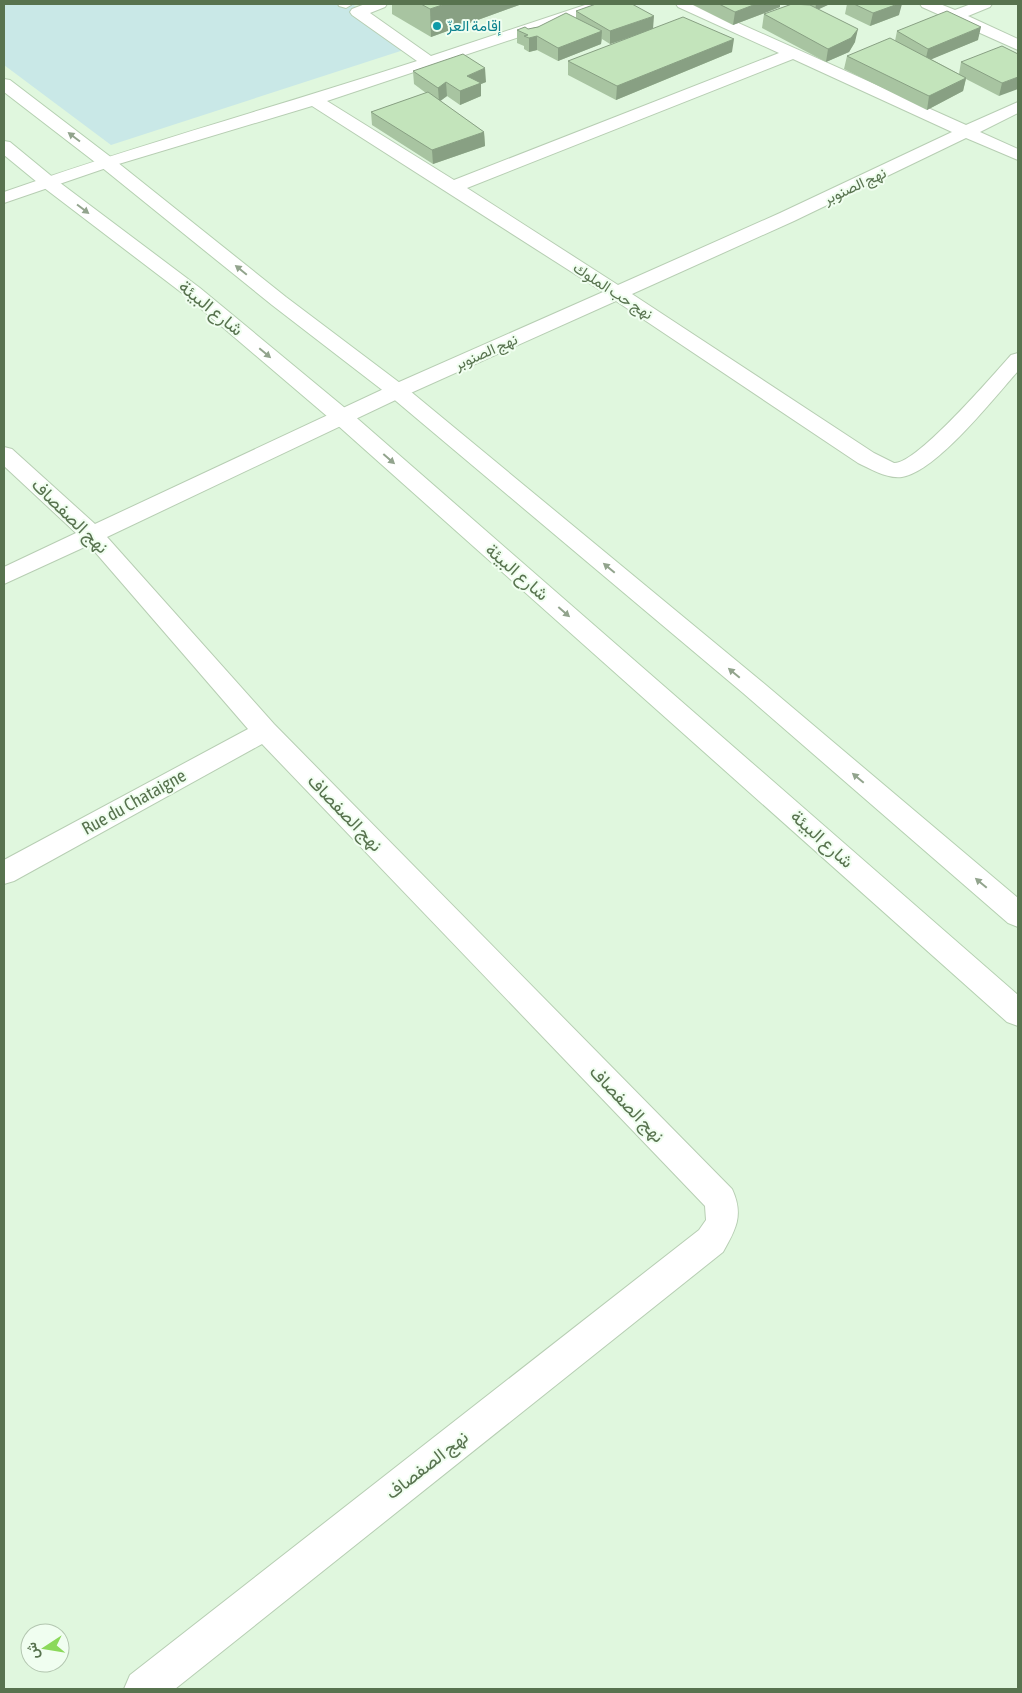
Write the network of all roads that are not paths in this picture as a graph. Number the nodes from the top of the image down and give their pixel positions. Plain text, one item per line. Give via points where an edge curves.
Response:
1 (379, 4) edge
2 (603, 4) edge
3 (684, 4) edge
4 (928, 4) edge
5 (984, 4) edge
6 (348, 6) edge
7 (955, 16) junction
8 (1018, 44) edge
9 (794, 53) junction
10 (428, 61) junction
11 (4, 84) edge
12 (314, 100) junction
13 (1018, 107) edge
14 (970, 132) junction
15 (4, 146) edge
16 (1018, 155) edge
17 (106, 162) junction
18 (49, 183) junction
19 (453, 187) junction
20 (4, 198) edge
21 (619, 294) junction
22 (1018, 359) edge
23 (397, 391) junction
24 (343, 418) junction
25 (4, 454) edge
26 (94, 535) junction
27 (4, 576) edge
28 (265, 731) junction
29 (4, 873) edge
30 (1018, 915) edge
31 (1018, 1013) edge
32 (144, 1689) edge

1 - 6 street
2 - 10 street
3 - 9 street
4 - 7 street
5 - 7 street
6 - 10 street
7 - 8 street
9 - 14 street
9 - 19 street
10 - 12 street
17 -> 11 street
12 - 17 street
12 - 19 street, نهج حب الملوك
13 - 14 street, نهج الصنوبر
14 - 16 street
14 - 21 street, نهج الصنوبر
15 - 18 street, شارع البيئة
17 - 18 street
23 -> 17 street
18 - 20 street
18 -> 24 street, شارع البيئة via 193,292
19 - 21 street, نهج حب الملوك
21 - 22 street, نهج حب الملوك via 866,458 887,468 901,470 914,465
21 - 23 street, نهج الصنوبر
23 - 24 street, نهج الصنوبر
30 -> 23 street
24 - 26 street, نهج الصنوبر
24 -> 31 street, شارع البيئة
25 - 26 street, نهج الصفصاف
26 - 27 street, نهج الصنوبر
26 - 28 street, نهج الصفصاف
28 - 29 street, Rue du Chataigne
28 - 32 street, نهج الصفصاف via 720,1200 722,1223 710,1242

